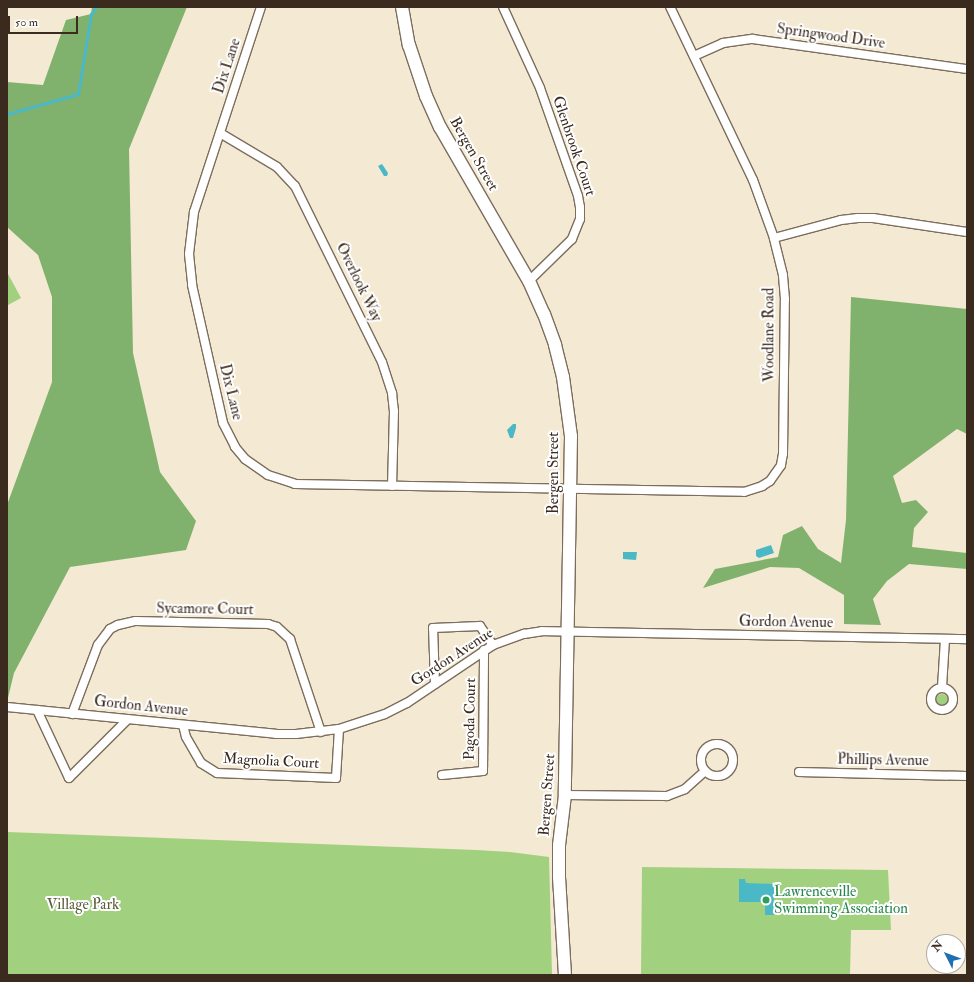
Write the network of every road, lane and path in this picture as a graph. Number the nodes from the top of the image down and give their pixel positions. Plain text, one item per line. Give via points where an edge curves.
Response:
1 (261, 7) edge
2 (402, 7) edge
3 (503, 7) edge
4 (670, 7) edge
5 (694, 56) junction
6 (967, 69) edge
7 (220, 133) junction
8 (967, 232) edge
9 (774, 238) junction
10 (529, 281) junction
11 (392, 486) junction
12 (570, 490) junction
13 (568, 631) junction
14 (945, 639) junction
15 (967, 639) edge
16 (493, 645) junction
17 (484, 650) junction
18 (435, 684) junction
19 (942, 687) dead end
20 (7, 707) edge
21 (37, 710) junction
22 (72, 714) junction
23 (128, 719) junction
24 (183, 725) junction
25 (340, 729) junction
26 (321, 732) junction
27 (705, 771) junction
28 (799, 772) dead end
29 (442, 775) dead end
30 (967, 776) edge
31 (565, 794) junction
32 (565, 975) edge

1 - 7 street, Dix Lane
2 - 10 street, Bergen Street via 416,71 434,115
3 - 10 street, Glenbrook Court via 540,88 580,207 580,219 572,239
4 - 5 street, Woodlane Road
5 - 6 street, Springwood Drive via 722,43 752,39
5 - 9 street, Woodlane Road via 753,180
7 - 11 street, Overlook Way via 277,167 295,186 382,362 392,393 394,411
7 - 11 street, Dix Lane via 194,212 189,254 192,285 227,434 245,459 280,480 295,484
8 - 9 street via 858,218
9 - 12 street, Woodlane Road via 783,275 785,299 783,454 776,473 762,486 744,492
10 - 12 street, Bergen Street via 555,345 563,377 571,436
11 - 12 street, Dix Lane
12 - 13 street, Bergen Street
13 - 14 street, Gordon Avenue
13 - 16 street, Gordon Avenue via 524,634
13 - 31 street, Bergen Street
14 - 15 street, Gordon Avenue
14 - 19 street
16 - 17 street, Gordon Avenue
16 - 18 street via 480,626 433,628
17 - 18 street, Gordon Avenue
17 - 29 street, Pagoda Court via 483,771
18 - 25 street, Gordon Avenue via 385,714
20 - 21 street, Gordon Avenue
21 - 22 street, Gordon Avenue
21 - 23 street via 69,778
22 - 23 street, Gordon Avenue
22 - 26 street, Sycamore Court via 98,645 110,630 118,625 136,621 268,624 277,627 290,639
23 - 24 street, Gordon Avenue
24 - 25 street, Magnolia Court via 186,737 201,763 217,773 336,778
24 - 26 street, Gordon Avenue via 276,734
25 - 26 street, Gordon Avenue
27 - 27 street via 700,761 707,746 718,743 728,748 733,757 727,772 714,776
27 - 31 street via 685,789 667,796
28 - 30 street, Phillips Avenue
31 - 32 street, Bergen Street via 559,845 559,877

